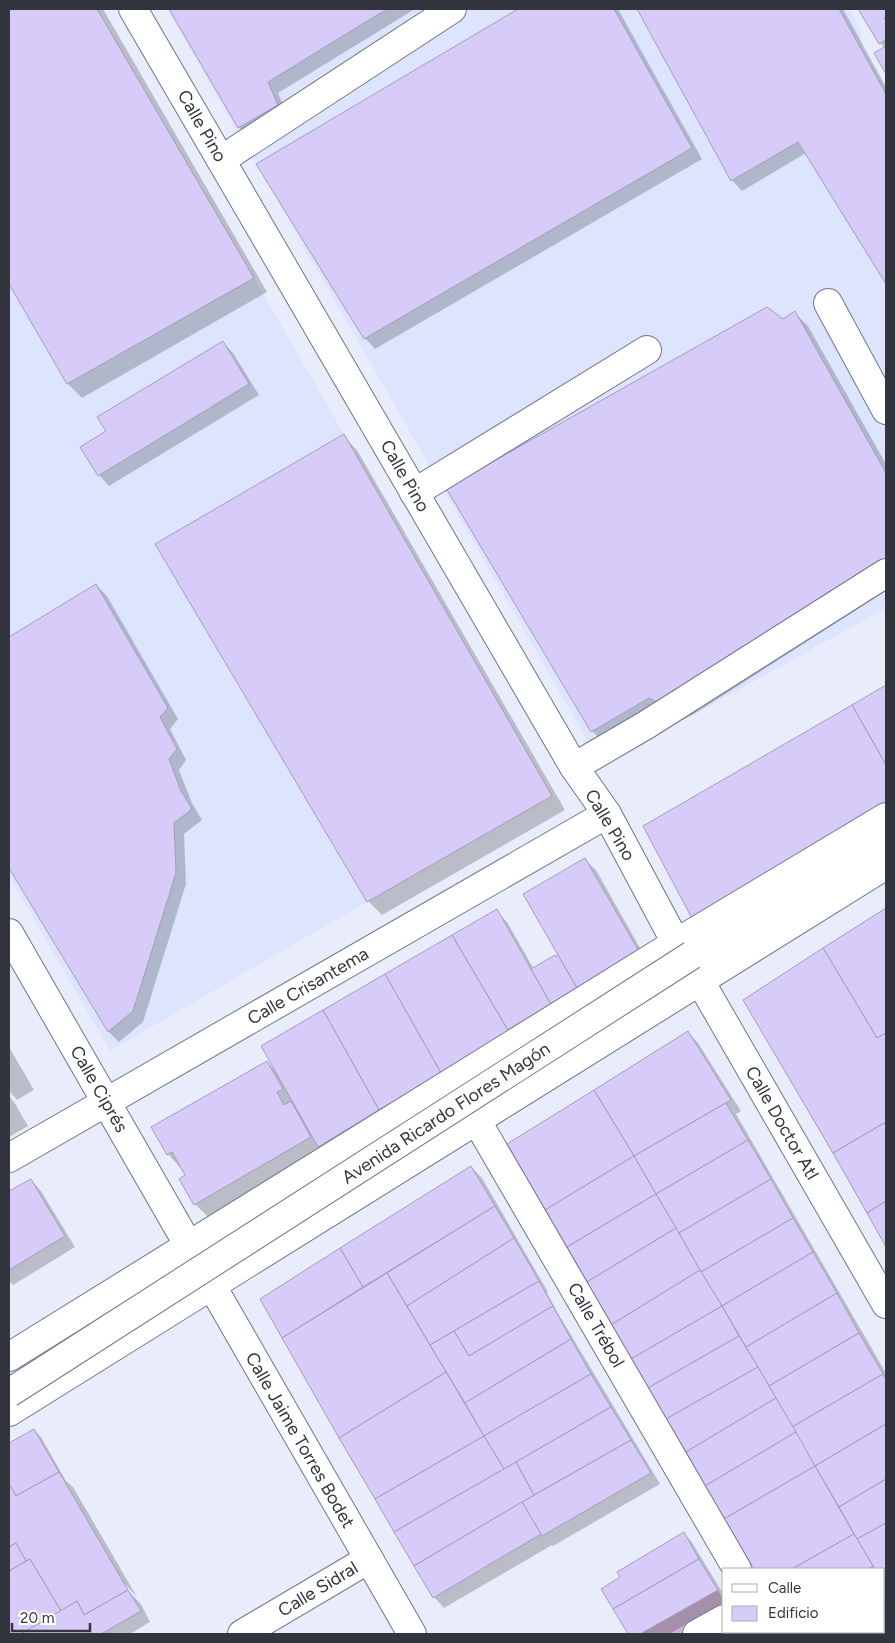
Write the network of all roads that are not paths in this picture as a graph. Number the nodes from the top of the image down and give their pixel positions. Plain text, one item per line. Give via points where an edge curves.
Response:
1 (133, 9) edge
2 (452, 9) edge
3 (221, 160) junction
4 (828, 303) dead end
5 (647, 350) dead end
6 (886, 410) edge
7 (414, 493) junction
8 (886, 572) edge
9 (574, 767) junction
10 (607, 814) junction
11 (886, 817) edge
12 (886, 839) edge
13 (886, 864) edge
14 (9, 933) edge
15 (676, 943) junction
16 (700, 981) junction
17 (454, 1082) junction
18 (107, 1102) junction
19 (476, 1120) junction
20 (9, 1158) edge
21 (188, 1246) junction
22 (212, 1286) junction
23 (886, 1304) edge
24 (9, 1357) edge
25 (9, 1393) edge
26 (9, 1412) edge
27 (369, 1559) junction
28 (736, 1568) edge
29 (722, 1620) edge
30 (242, 1634) edge
31 (412, 1634) edge
32 (697, 1634) edge

1 - 3 street, Calle Pino
2 - 3 street
3 - 7 street, Calle Pino
4 - 6 street
5 - 7 street
7 - 9 street, Calle Pino
8 - 9 street via 646,725
9 - 10 street, Calle Pino
10 - 15 street, Calle Pino
10 - 18 street, Calle Crisantema
11 - 15 street, Avenida Ricardo Flores Magón
12 - 25 street, Avenida Ricardo Flores Magón, bridge via 692,955
13 - 16 street, Avenida Ricardo Flores Magón
14 - 18 street, Calle Ciprés
15 - 16 street, Calle Doctor Atl
15 - 17 street, Avenida Ricardo Flores Magón
16 - 19 street, Avenida Ricardo Flores Magón
16 - 23 street, Calle Doctor Atl
17 - 19 street, Calle Trébol
17 - 21 street, Avenida Ricardo Flores Magón
18 - 20 street, Calle Crisantema
18 - 21 street, Calle Ciprés
19 - 22 street, Avenida Ricardo Flores Magón
19 - 28 street, Calle Trébol
21 - 22 street, Calle Jaime Torres Bodet
21 - 24 street, Avenida Ricardo Flores Magón
22 - 26 street, Avenida Ricardo Flores Magón
22 - 27 street, Calle Jaime Torres Bodet
27 - 30 street, Calle Sidral
27 - 31 street, Calle Jaime Torres Bodet
29 - 32 street

